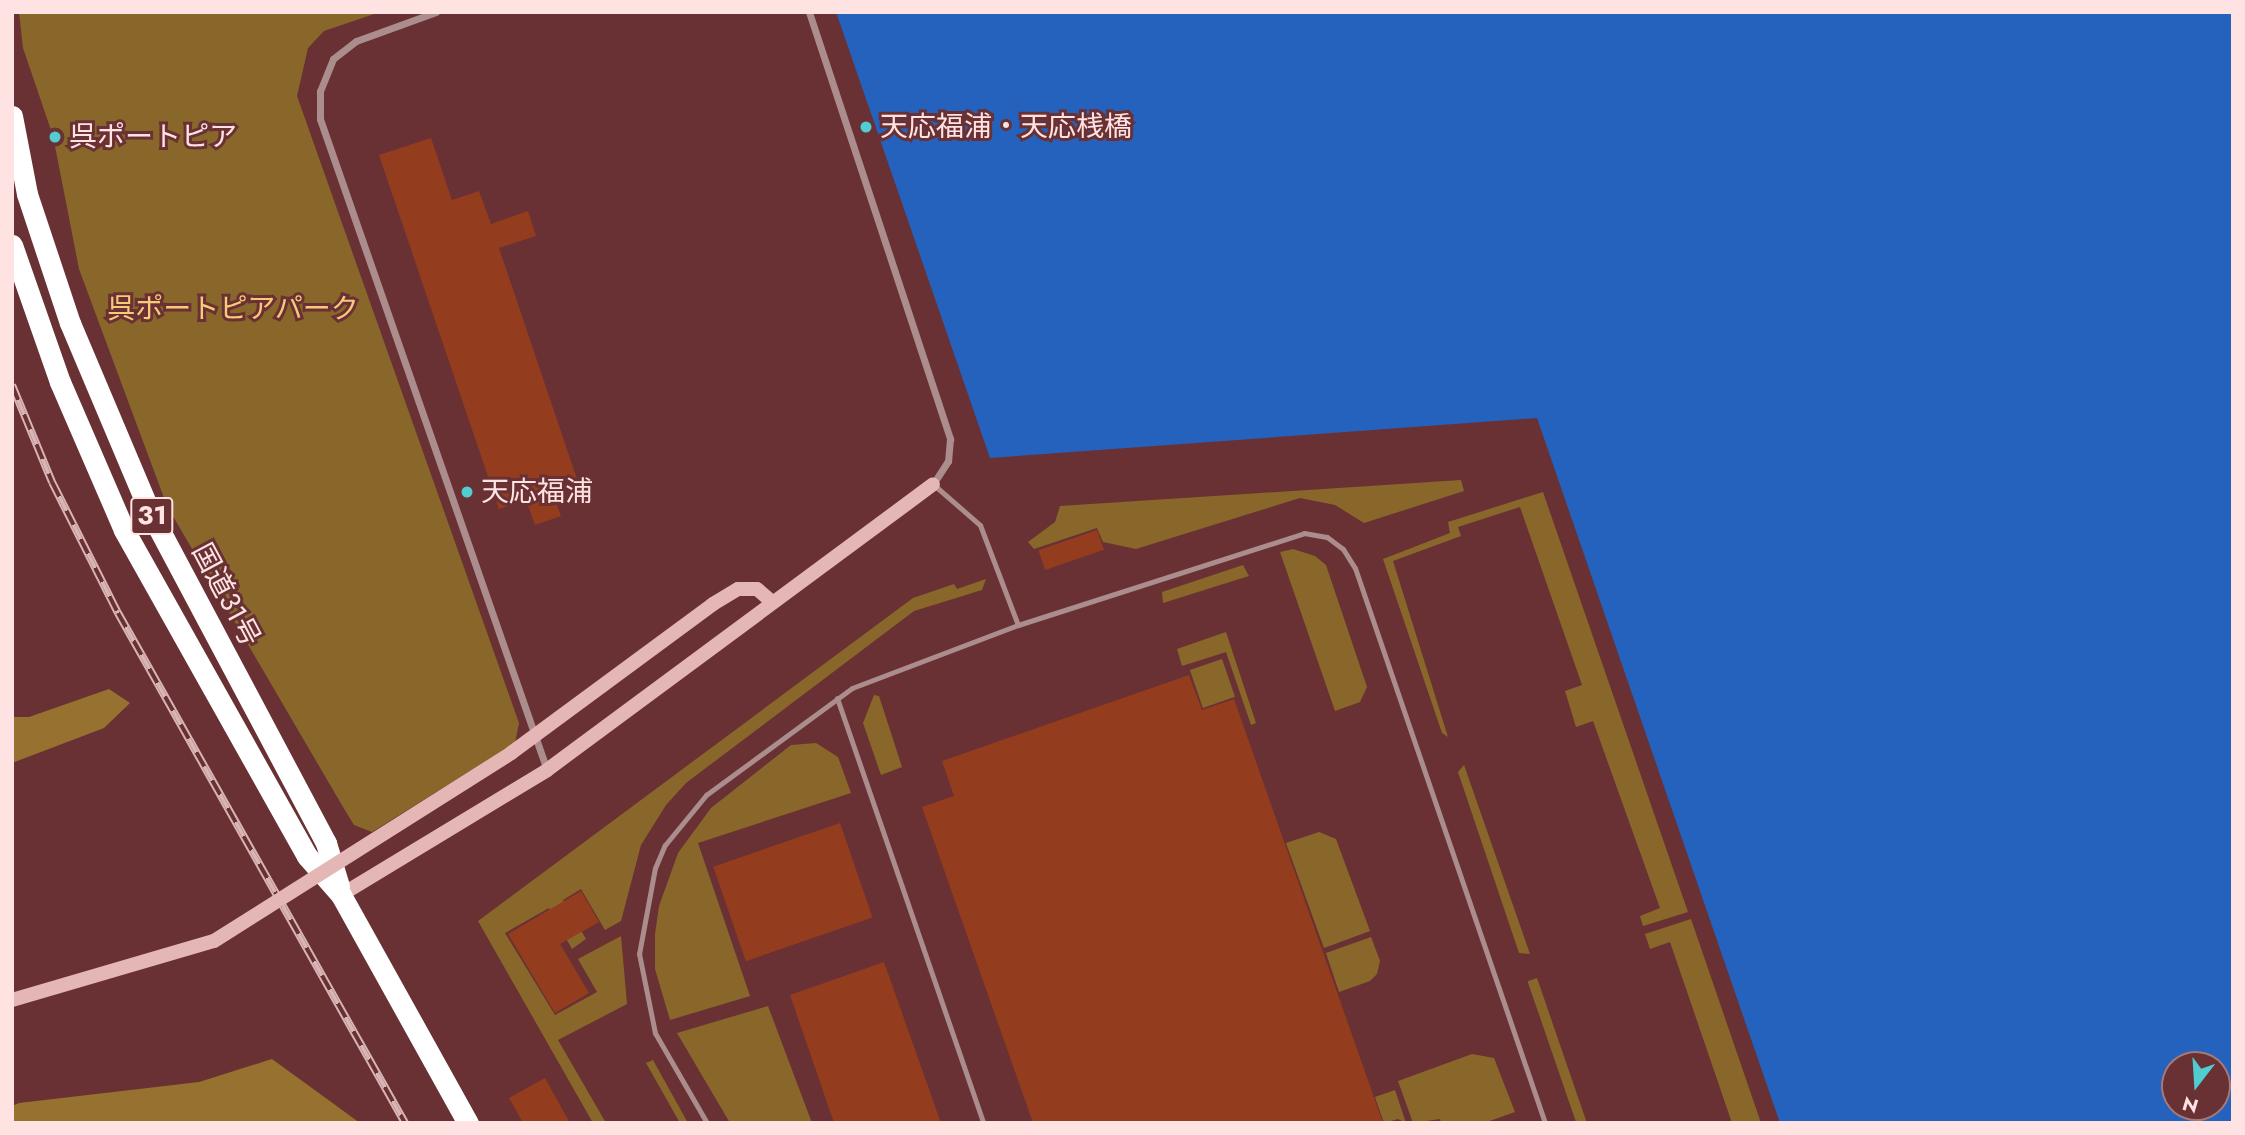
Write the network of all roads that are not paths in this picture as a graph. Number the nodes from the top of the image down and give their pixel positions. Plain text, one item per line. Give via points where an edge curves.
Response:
1 (436, 12) edge
2 (809, 12) edge
3 (12, 116) edge
4 (12, 245) edge
5 (933, 484) junction
6 (772, 602) junction
7 (1018, 625) junction
8 (836, 698) junction
9 (547, 770) junction
10 (341, 895) junction
11 (12, 1000) edge
12 (468, 1123) edge
13 (707, 1123) edge
14 (983, 1123) edge
15 (1545, 1123) edge

1 - 9 street via 356,41 333,59 320,91 320,119
2 - 5 street via 950,439 948,461
3 - 10 highway, 国道31号 / 31 via 27,194 70,324 149,512 326,844
4 - 10 highway, 国道31号 / 31 via 60,382 124,530 307,856
5 - 6 street
5 - 7 lane via 980,525
6 - 9 street
6 - 11 street, bridge via 757,589 738,589 713,604 511,753 214,941
7 - 8 lane
7 - 15 lane via 1304,533 1327,537 1343,549 1355,568
8 - 13 lane via 706,795 665,845 647,891 639,954 645,997 655,1033
8 - 14 lane
9 - 10 street
10 - 12 highway, 国道31号 / 31

